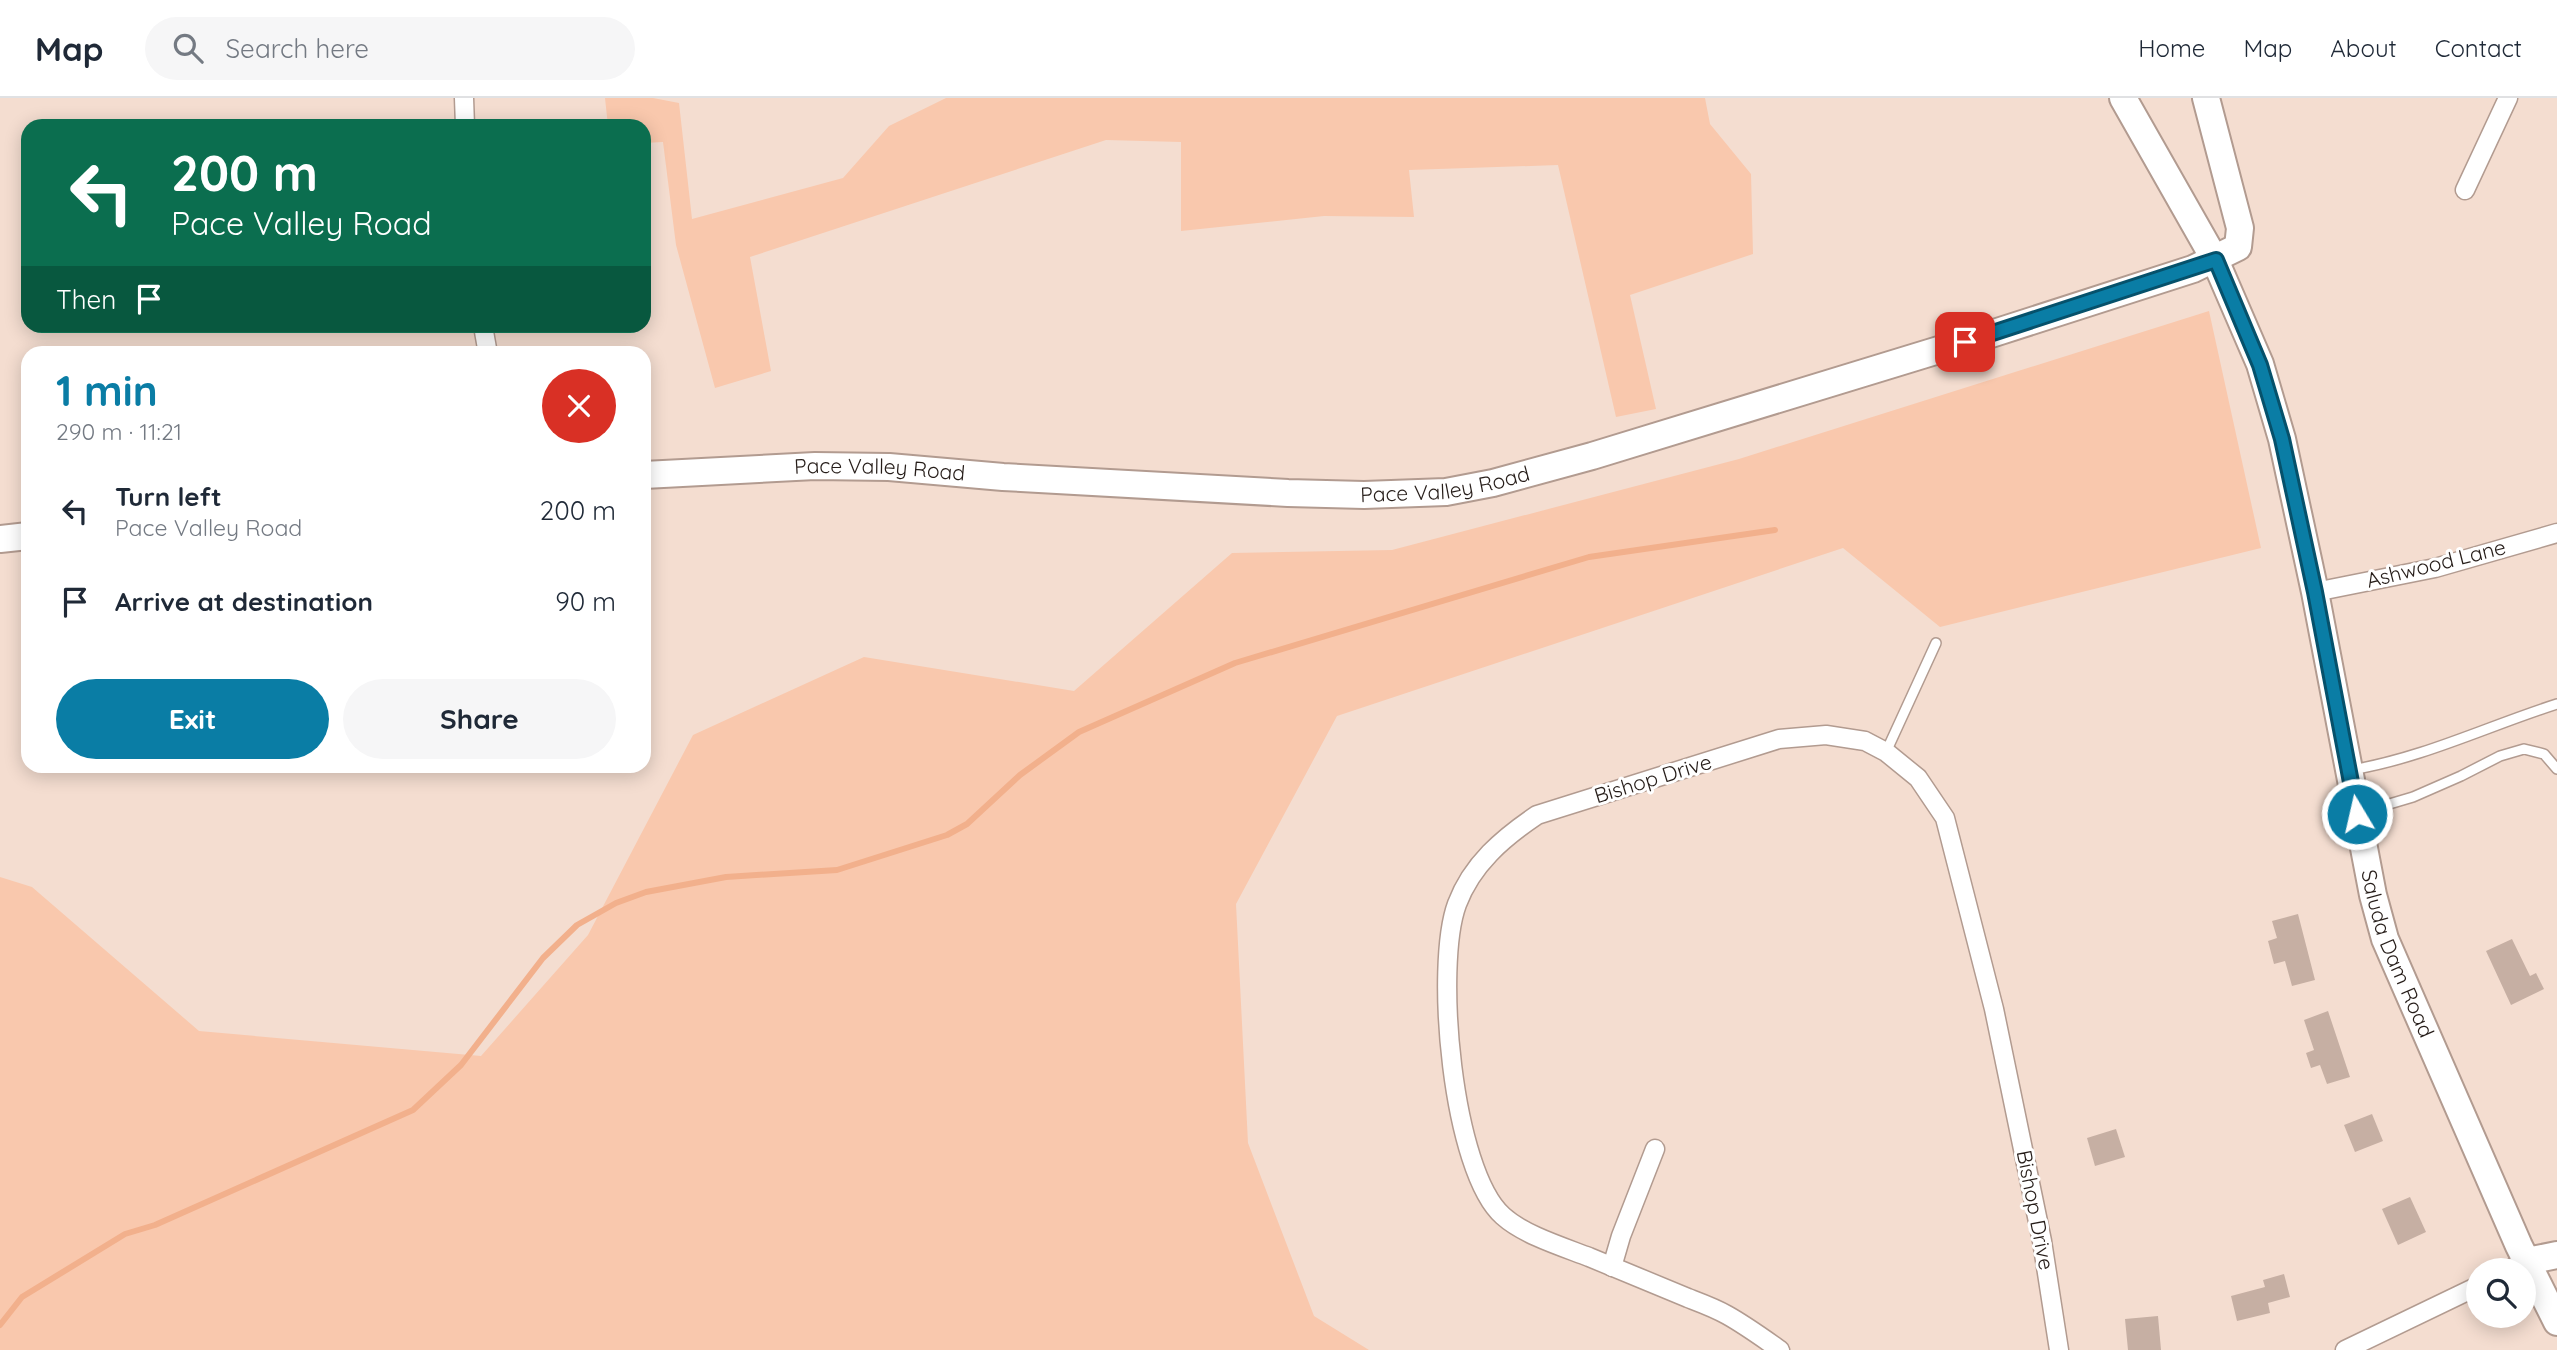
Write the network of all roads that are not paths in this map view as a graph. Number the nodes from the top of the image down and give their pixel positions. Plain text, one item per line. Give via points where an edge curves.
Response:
1 (464, 98) edge
2 (2123, 98) edge
3 (2206, 98) edge
4 (2508, 98) edge
5 (465, 119) edge
6 (2465, 190) dead end
7 (2216, 260) junction
8 (651, 475) edge
9 (2557, 533) edge
10 (21, 537) edge
11 (0, 540) edge
12 (2315, 592) junction
13 (1936, 643) dead end
14 (2557, 704) edge
15 (1886, 751) junction
16 (2557, 769) edge
17 (2350, 770) junction
18 (2357, 814) junction
19 (1656, 1149) dead end
20 (2557, 1255) edge
21 (2515, 1258) edge
22 (2536, 1261) edge
23 (1612, 1267) junction
24 (2466, 1292) edge
25 (2536, 1292) edge
26 (2557, 1322) edge
27 (1780, 1350) edge
28 (2059, 1350) edge
29 (2345, 1350) edge

1 - 5 street
2 - 7 street, Saluda Dam Road
3 - 7 street via 2240,228 2238,247
4 - 6 street
7 - 8 street, Pace Valley Road via 1592,456 1446,492 1288,494 889,467
7 - 12 street, Saluda Dam Road via 2260,365 2282,439
9 - 12 street, Ashwood Lane via 2435,568
10 - 11 street
12 - 17 street, Saluda Dam Road
13 - 15 lane
14 - 17 lane via 2431,750
15 - 23 street, Bishop Drive via 1865,741 1826,735 1779,738 1538,815 1504,837 1478,866 1457,905 1447,956 1448,998 1460,1123 1473,1168 1489,1201 1504,1217
15 - 28 street, Bishop Drive via 1918,778 1945,818 1994,1009 2042,1241
16 - 18 lane via 2544,754 2524,749 2413,797
17 - 18 street, Saluda Dam Road
18 - 21 street, Saluda Dam Road via 2385,939
19 - 23 street
20 - 22 street
23 - 27 street, Bishop Drive via 1726,1314
24 - 29 street
25 - 26 street, Saluda Dam Road

